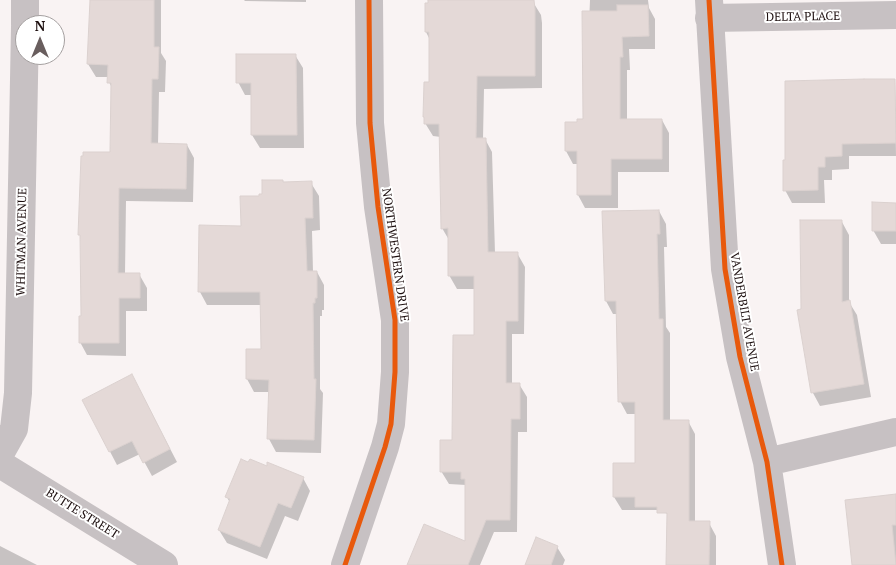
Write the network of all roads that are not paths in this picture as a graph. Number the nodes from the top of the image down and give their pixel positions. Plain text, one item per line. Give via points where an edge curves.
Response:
1 (25, 0) edge
2 (369, 0) edge
3 (709, 9) edge
4 (25, 15) edge
5 (896, 15) edge
6 (24, 65) edge
7 (896, 432) edge
8 (0, 454) edge
9 (768, 462) junction
10 (0, 464) edge
11 (164, 565) edge
12 (345, 565) edge
13 (782, 565) edge

1 - 4 street, WHITMAN AVENUE
2 - 12 street, NORTHWESTERN DRIVE via 370,123 378,207 395,320 395,372 391,424
3 - 5 street, DELTA PLACE
3 - 9 street, VANDERBILT AVENUE via 724,269 740,357
6 - 8 street, WHITMAN AVENUE via 18,393 14,429
7 - 9 street
9 - 13 street, VANDERBILT AVENUE
10 - 11 street, BUTTE STREET

